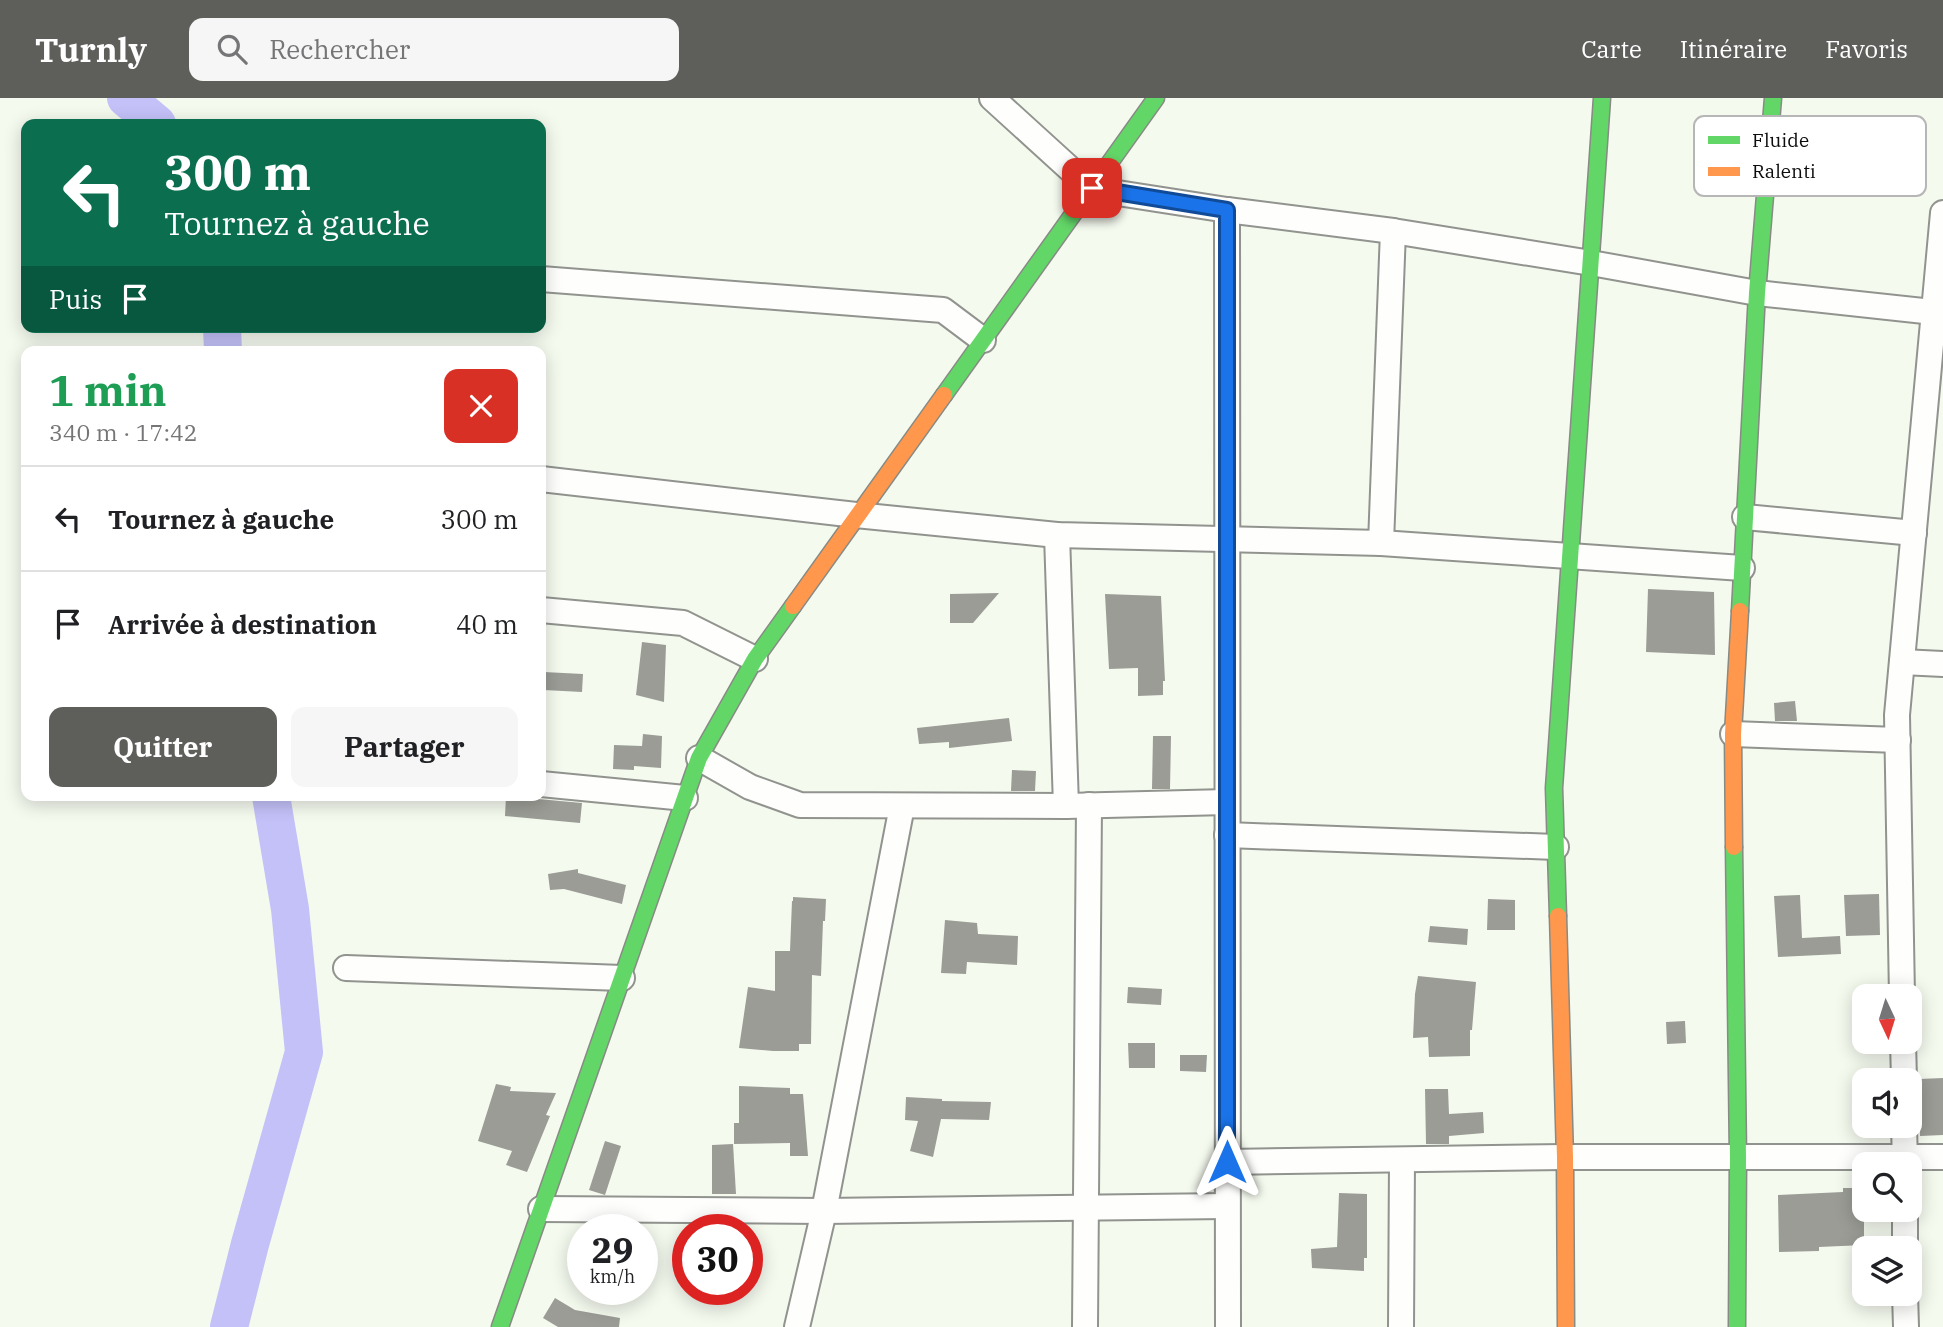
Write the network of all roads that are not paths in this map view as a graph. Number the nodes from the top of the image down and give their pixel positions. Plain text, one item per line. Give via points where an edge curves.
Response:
1 (992, 98) edge
2 (1156, 98) edge
3 (1602, 98) edge
4 (1773, 98) edge
5 (1772, 116) edge
6 (1092, 188) junction
7 (1765, 196) edge
8 (1227, 210) junction
9 (1943, 213) edge
10 (1392, 231) junction
11 (1591, 263) junction
12 (546, 279) edge
13 (1757, 293) junction
14 (1939, 313) edge
15 (982, 340) junction
16 (546, 480) edge
17 (1931, 484) edge
18 (856, 515) junction
19 (1745, 517) junction
20 (1914, 533) junction
21 (1057, 535) junction
22 (1227, 540) junction
23 (1381, 543) junction
24 (1569, 557) junction
25 (1742, 568) junction
26 (546, 610) edge
27 (755, 659) junction
28 (1902, 662) junction
29 (1943, 664) edge
30 (1733, 734) junction
31 (1898, 740) junction
32 (699, 758) junction
33 (546, 785) edge
34 (685, 799) junction
35 (1227, 802) junction
36 (1078, 805) junction
37 (902, 806) junction
38 (1227, 835) junction
39 (1556, 847) junction
40 (346, 968) dead end
41 (622, 978) junction
42 (1902, 984) edge
43 (1565, 1157) junction
44 (1738, 1157) junction
45 (1943, 1157) edge
46 (1852, 1159) edge
47 (1922, 1159) edge
48 (1402, 1160) junction
49 (1227, 1162) junction
50 (1227, 1206) junction
51 (1085, 1207) junction
52 (541, 1209) junction
53 (824, 1211) junction
54 (1905, 1306) edge
55 (500, 1327) edge
56 (797, 1327) edge
57 (1085, 1327) edge
58 (1228, 1327) edge
59 (1401, 1327) edge
60 (1566, 1327) edge
61 (1737, 1327) edge
62 (1906, 1327) edge

1 - 6 street
2 - 6 street
3 - 11 street
4 - 5 street
6 - 8 street
6 - 15 street
7 - 13 street
8 - 10 street
8 - 22 street
9 - 14 street
10 - 11 street
10 - 23 street
11 - 13 street
11 - 24 street
12 - 15 street via 943,310
13 - 14 street
13 - 19 street
14 - 17 street
15 - 18 street
16 - 18 street
17 - 20 street
18 - 21 street
18 - 27 street
19 - 20 street
19 - 25 street
20 - 28 street
21 - 22 street
21 - 36 street
22 - 23 street
22 - 35 street
23 - 24 street
24 - 25 street
24 - 39 street via 1555,788
25 - 30 street
26 - 27 street via 683,623
27 - 32 street
28 - 29 street
28 - 31 street
30 - 31 street
30 - 44 street
31 - 42 street
32 - 34 street
32 - 37 street via 750,787 800,805
33 - 34 street
34 - 41 street
35 - 36 street
35 - 38 street
36 - 37 street
36 - 51 street
37 - 53 street
38 - 39 street
38 - 49 street
39 - 43 street
40 - 41 street
41 - 52 street
43 - 44 street
43 - 48 street
43 - 60 street
44 - 46 street
44 - 61 street
45 - 47 street
48 - 49 street
48 - 59 street
49 - 50 street
50 - 51 street
50 - 58 street
51 - 53 street
51 - 57 street
52 - 53 street
52 - 55 street
53 - 56 street
54 - 62 street

